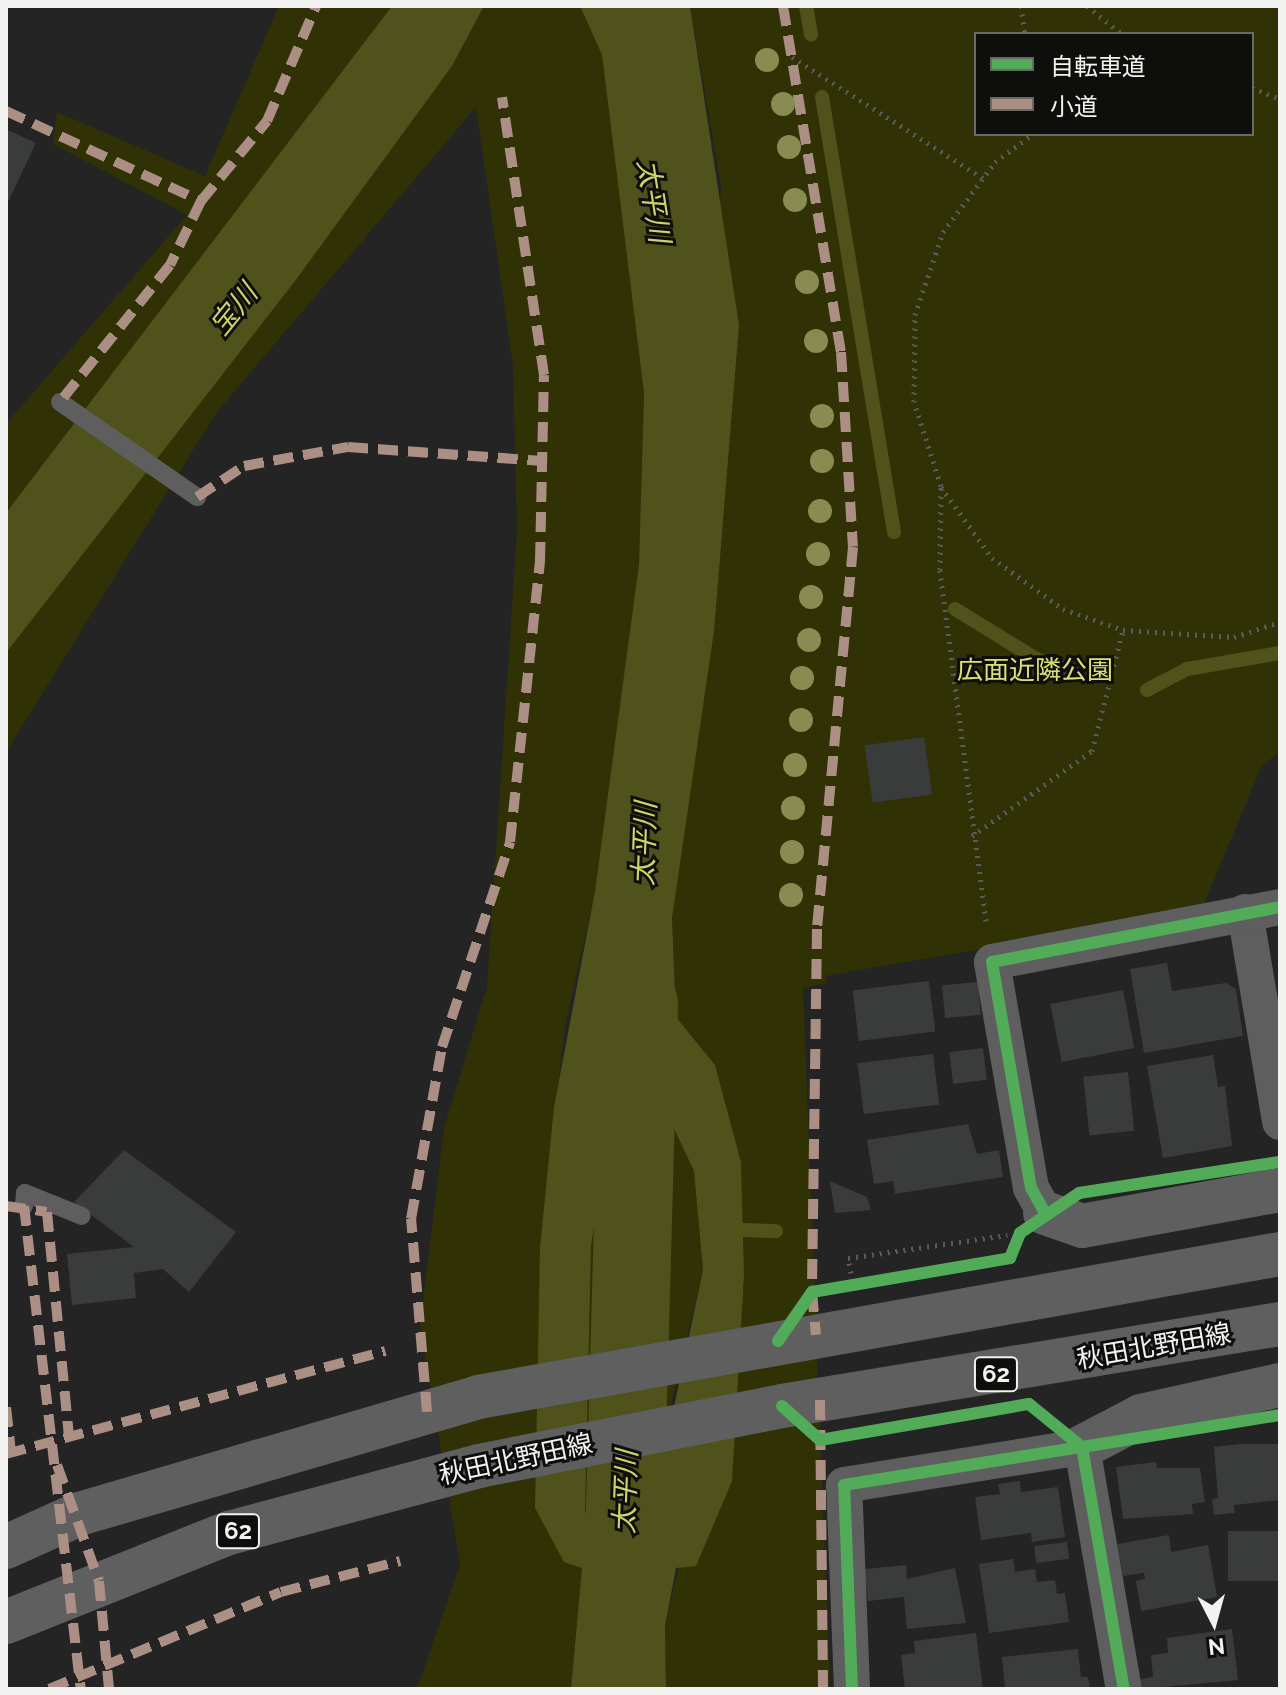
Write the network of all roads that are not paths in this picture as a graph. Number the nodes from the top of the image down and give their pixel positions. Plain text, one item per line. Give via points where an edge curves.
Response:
1 (60, 402) dead end
2 (197, 497) dead end
3 (1262, 909) edge
4 (1280, 1122) edge
5 (1280, 1190) edge
6 (24, 1206) dead end
7 (82, 1216) dead end
8 (1027, 1231) joint
9 (1280, 1254) edge
10 (1280, 1324) edge
11 (1280, 1385) edge
12 (1082, 1447) junction
13 (6, 1547) edge
14 (6, 1622) edge
15 (852, 1689) edge
16 (1124, 1689) edge

1 - 2 lane
3 - 4 street
3 - 8 street via 992,962 1031,1188
5 - 8 main road
6 - 7 lane via 25,1193
9 - 13 main road, 62 via 478,1397 79,1514
10 - 14 main road, 秋田北野田線 / 62 via 782,1406 479,1466 229,1533
11 - 12 main road via 1141,1416
12 - 15 street via 844,1485
12 - 16 street

